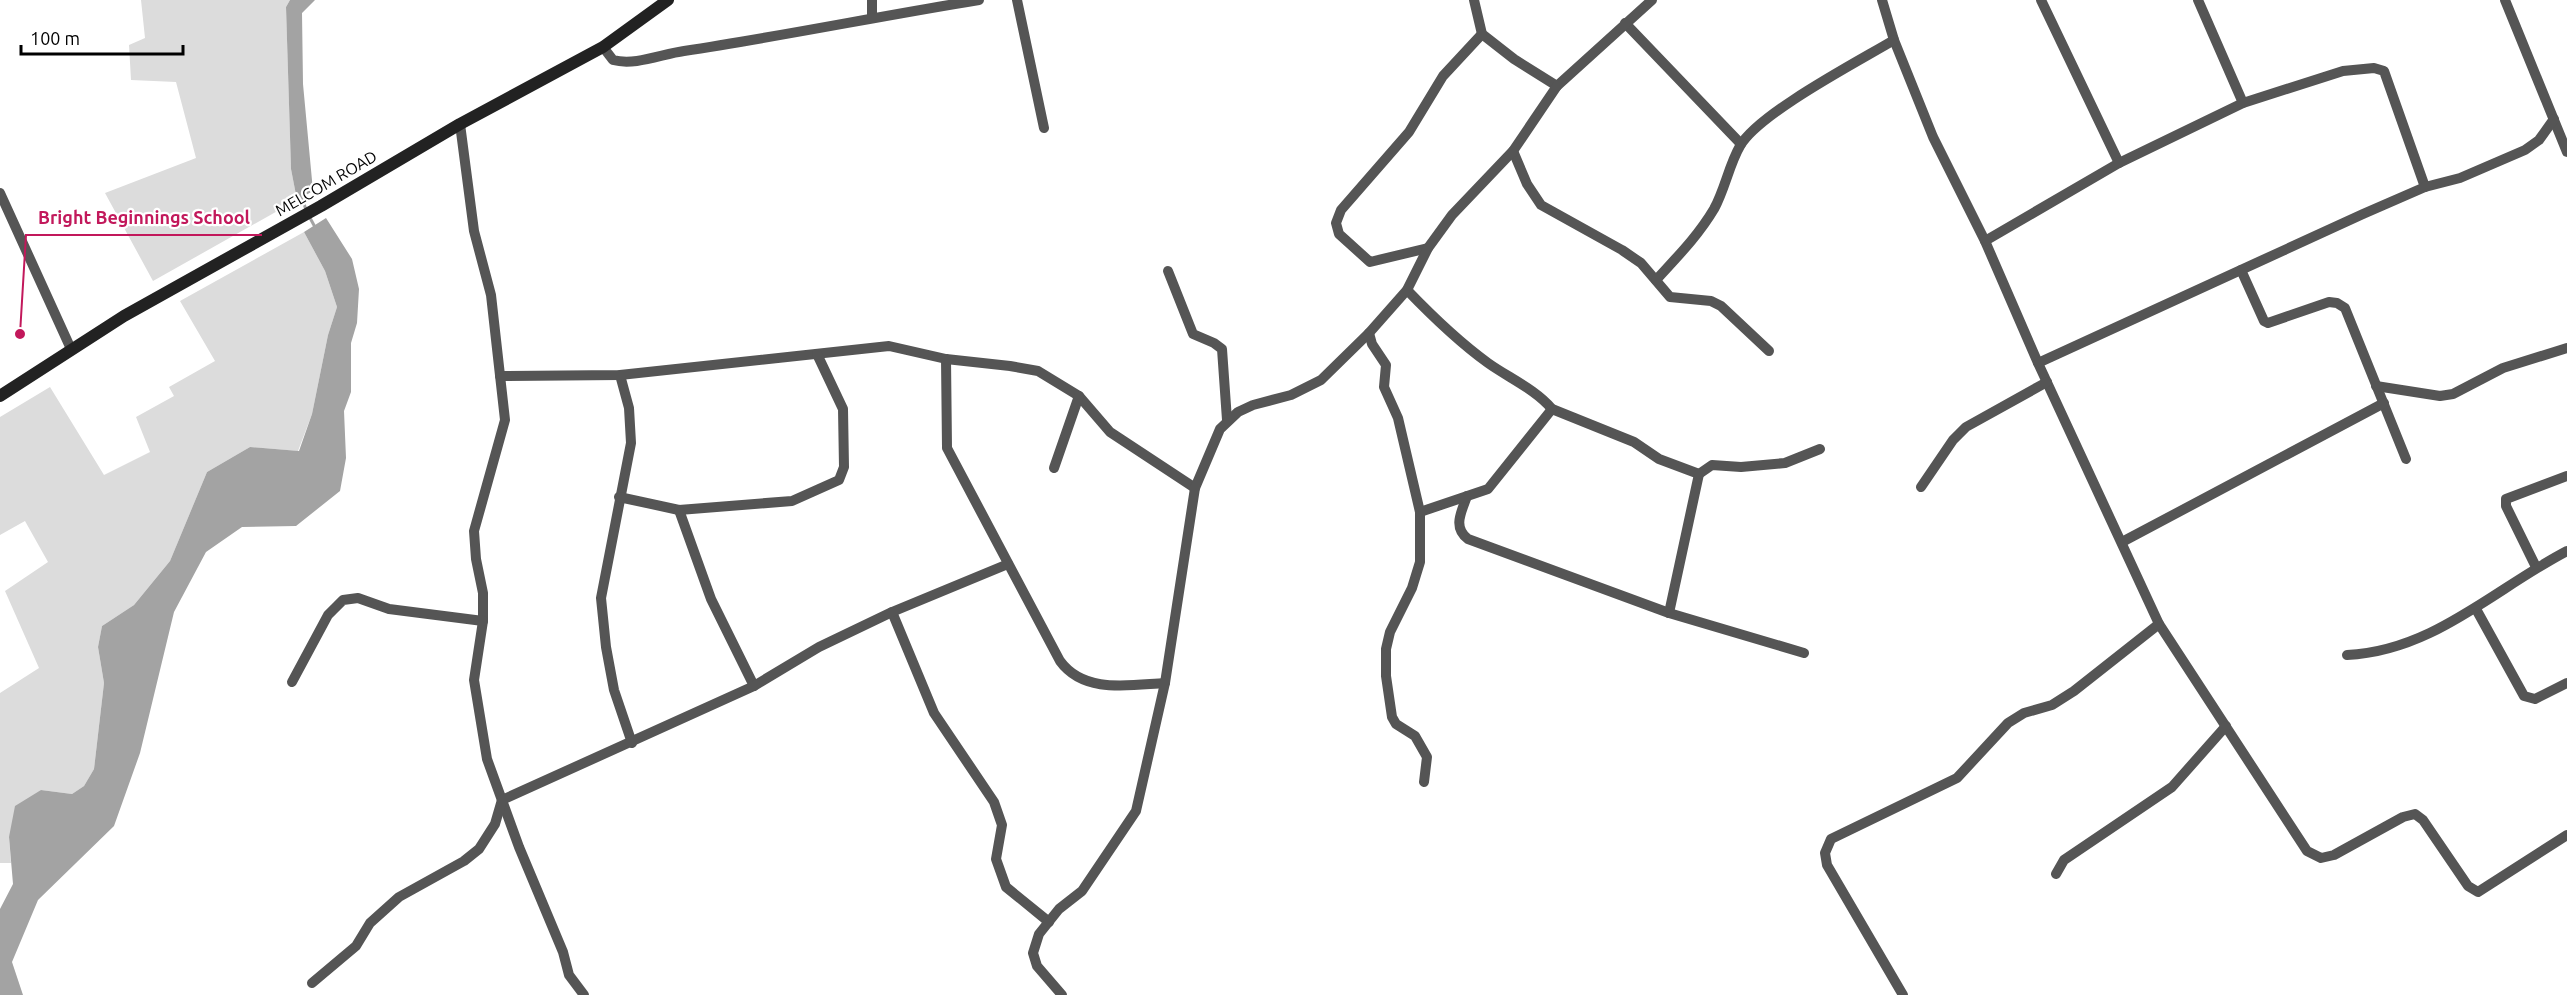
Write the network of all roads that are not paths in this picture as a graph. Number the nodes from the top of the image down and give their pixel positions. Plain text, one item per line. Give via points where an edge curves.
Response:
1 (669, 0) edge
2 (872, 0) edge
3 (979, 0) edge
4 (1017, 0) edge
5 (1474, 0) edge
6 (1652, 0) edge
7 (1882, 0) edge
8 (2041, 0) edge
9 (2198, 0) edge
10 (2505, 0) edge
11 (873, 17) junction
12 (1625, 23) junction
13 (1482, 33) junction
14 (1894, 40) junction
15 (603, 47) junction
16 (1557, 86) junction
17 (2243, 103) junction
18 (2553, 119) junction
19 (460, 124) junction
20 (1044, 128) dead end
21 (1741, 144) junction
22 (1513, 151) junction
23 (2567, 152) edge
24 (2119, 163) junction
25 (2425, 187) junction
26 (0, 193) edge
27 (1985, 241) junction
28 (1428, 248) junction
29 (2241, 270) junction
30 (1168, 271) dead end
31 (1656, 280) junction
32 (1407, 290) junction
33 (1369, 333) junction
34 (2567, 348) edge
35 (71, 349) junction
36 (1768, 351) dead end
37 (817, 354) junction
38 (946, 359) junction
39 (2038, 363) junction
40 (620, 375) junction
41 (500, 376) junction
42 (2047, 382) junction
43 (2376, 386) junction
44 (0, 396) edge
45 (1079, 396) junction
46 (2384, 403) junction
47 (1552, 409) junction
48 (1227, 420) junction
49 (1820, 449) dead end
50 (2406, 459) dead end
51 (1054, 468) dead end
52 (1699, 474) junction
53 (2567, 476) edge
54 (1921, 487) dead end
55 (1195, 488) junction
56 (619, 496) junction
57 (1467, 496) junction
58 (679, 510) junction
59 (1420, 512) junction
60 (2122, 542) junction
61 (2567, 551) edge
62 (1008, 564) junction
63 (2536, 567) junction
64 (2476, 609) junction
65 (892, 612) junction
66 (1669, 613) junction
67 (483, 621) junction
68 (2159, 624) junction
69 (1804, 653) dead end
70 (2347, 655) dead end
71 (292, 682) dead end
72 (1165, 683) junction
73 (2567, 683) edge
74 (754, 686) junction
75 (2226, 726) junction
76 (632, 743) junction
77 (1424, 782) dead end
78 (502, 800) junction
79 (2567, 836) edge
80 (2056, 874) dead end
81 (1049, 922) junction
82 (312, 984) dead end
83 (584, 995) edge
84 (1062, 995) edge
85 (1903, 995) edge

1 - 15 main road, MELCOM ROAD
2 - 11 street
3 - 11 street
4 - 20 street
5 - 13 street
6 - 12 street
7 - 14 street
8 - 24 street
9 - 17 street
10 - 18 street
11 - 15 street via 629,63 613,60
12 - 16 street
12 - 21 street
13 - 16 street
13 - 28 street via 1443,76 1409,132 1341,210 1336,223 1339,234 1370,262
14 - 21 street via 1808,91
14 - 27 street via 1933,137
15 - 19 main road, MELCOM ROAD
16 - 22 street
17 - 24 street
17 - 25 street via 2343,71 2379,69 2387,78
18 - 23 street
18 - 25 street via 2539,140 2526,150 2460,178
19 - 35 main road, MELCOM ROAD
19 - 41 street via 474,231 491,295
21 - 31 street via 1714,208 1694,238
22 - 28 street via 1482,181
22 - 31 street via 1541,206 1622,250
24 - 27 street
25 - 29 street
26 - 35 street
27 - 39 street
28 - 32 street
29 - 39 street
29 - 43 street via 2268,323 2329,302 2344,308
30 - 48 street via 1193,334 1222,349
31 - 36 street via 1670,297 1720,306
32 - 33 street
32 - 47 street via 1486,362 1544,399
33 - 48 street via 1321,380 1253,405
33 - 59 street via 1386,365 1384,387 1398,418
34 - 43 street via 2503,368 2453,394 2440,396
35 - 44 main road, MELCOM ROAD
37 - 38 street via 889,346
37 - 40 street
37 - 58 street via 843,409 844,467 839,480 792,501
38 - 45 street via 1038,371
38 - 62 street via 947,447
39 - 42 street
40 - 41 street
40 - 56 street via 629,408 631,443
41 - 67 street via 505,420 474,531
42 - 54 street via 1966,427
42 - 60 street
43 - 46 street
45 - 51 street
45 - 55 street via 1110,432
46 - 50 street
46 - 60 street
47 - 52 street
47 - 57 street via 1488,489
48 - 55 street
49 - 52 street via 1785,463 1712,465
52 - 66 street
53 - 63 street via 2506,499
55 - 72 street
56 - 58 street
56 - 76 street via 601,598 614,690
57 - 59 street
57 - 66 street via 1458,521 1462,535 1468,539
58 - 74 street via 711,599
59 - 77 street via 1420,562 1390,632 1386,676 1392,717 1415,736 1427,757
60 - 68 street
61 - 63 street
62 - 65 street
62 - 72 street via 1067,671 1077,678 1110,686
63 - 64 street
64 - 70 street via 2454,623 2390,650
64 - 73 street via 2529,699
65 - 74 street via 819,647
65 - 81 street via 934,713 994,802 1002,825 996,859 1006,887
66 - 69 street
67 - 71 street via 389,609 358,598 343,600 328,615
67 - 78 street via 474,680 488,759
68 - 75 street
68 - 85 street via 2074,691 2008,723 1956,778 1826,844 1827,865
72 - 81 street via 1136,811 1082,891
74 - 76 street
75 - 79 street via 2307,851 2321,858 2415,814 2468,886 2478,891
75 - 80 street via 2172,787 2064,860
76 - 78 street
78 - 82 street via 495,824 479,849 399,897 370,922 356,946
78 - 83 street via 569,975
81 - 84 street via 1039,934 1033,953 1037,966

